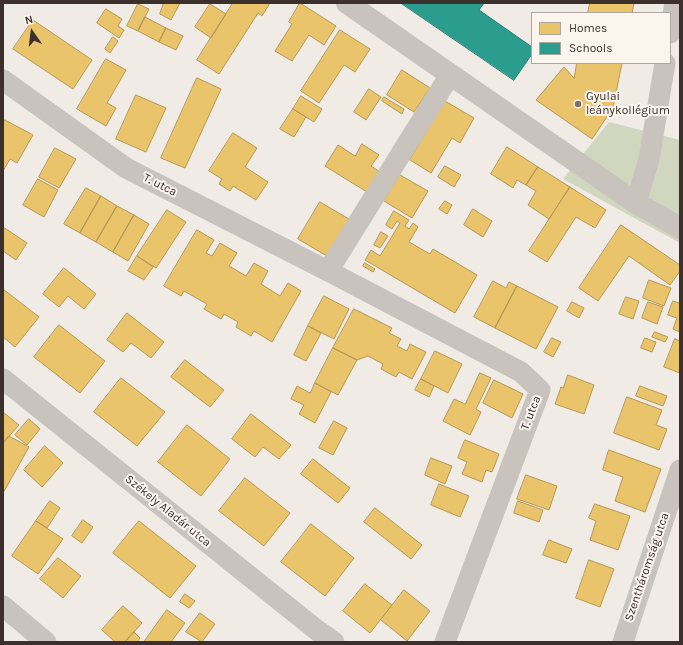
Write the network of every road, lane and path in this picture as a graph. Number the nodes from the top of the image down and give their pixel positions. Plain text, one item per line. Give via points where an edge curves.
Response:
1 (347, 3) edge
2 (675, 3) edge
3 (671, 27) edge
4 (665, 64) edge
5 (450, 74) junction
6 (3, 80) edge
7 (636, 203) junction
8 (680, 228) edge
9 (328, 271) junction
10 (3, 379) edge
11 (680, 470) edge
12 (3, 606) edge
13 (46, 642) edge
14 (334, 642) edge
15 (445, 642) edge
16 (622, 642) edge

1 - 5 street
2 - 3 street
4 - 7 street via 649,159
5 - 7 street
5 - 9 street
6 - 9 street, T. utca via 126,168
7 - 8 street
9 - 15 street, T. utca via 520,372 540,390
10 - 14 street, Székely Aladár utca
11 - 16 street, Szentháromság utca
12 - 13 street

